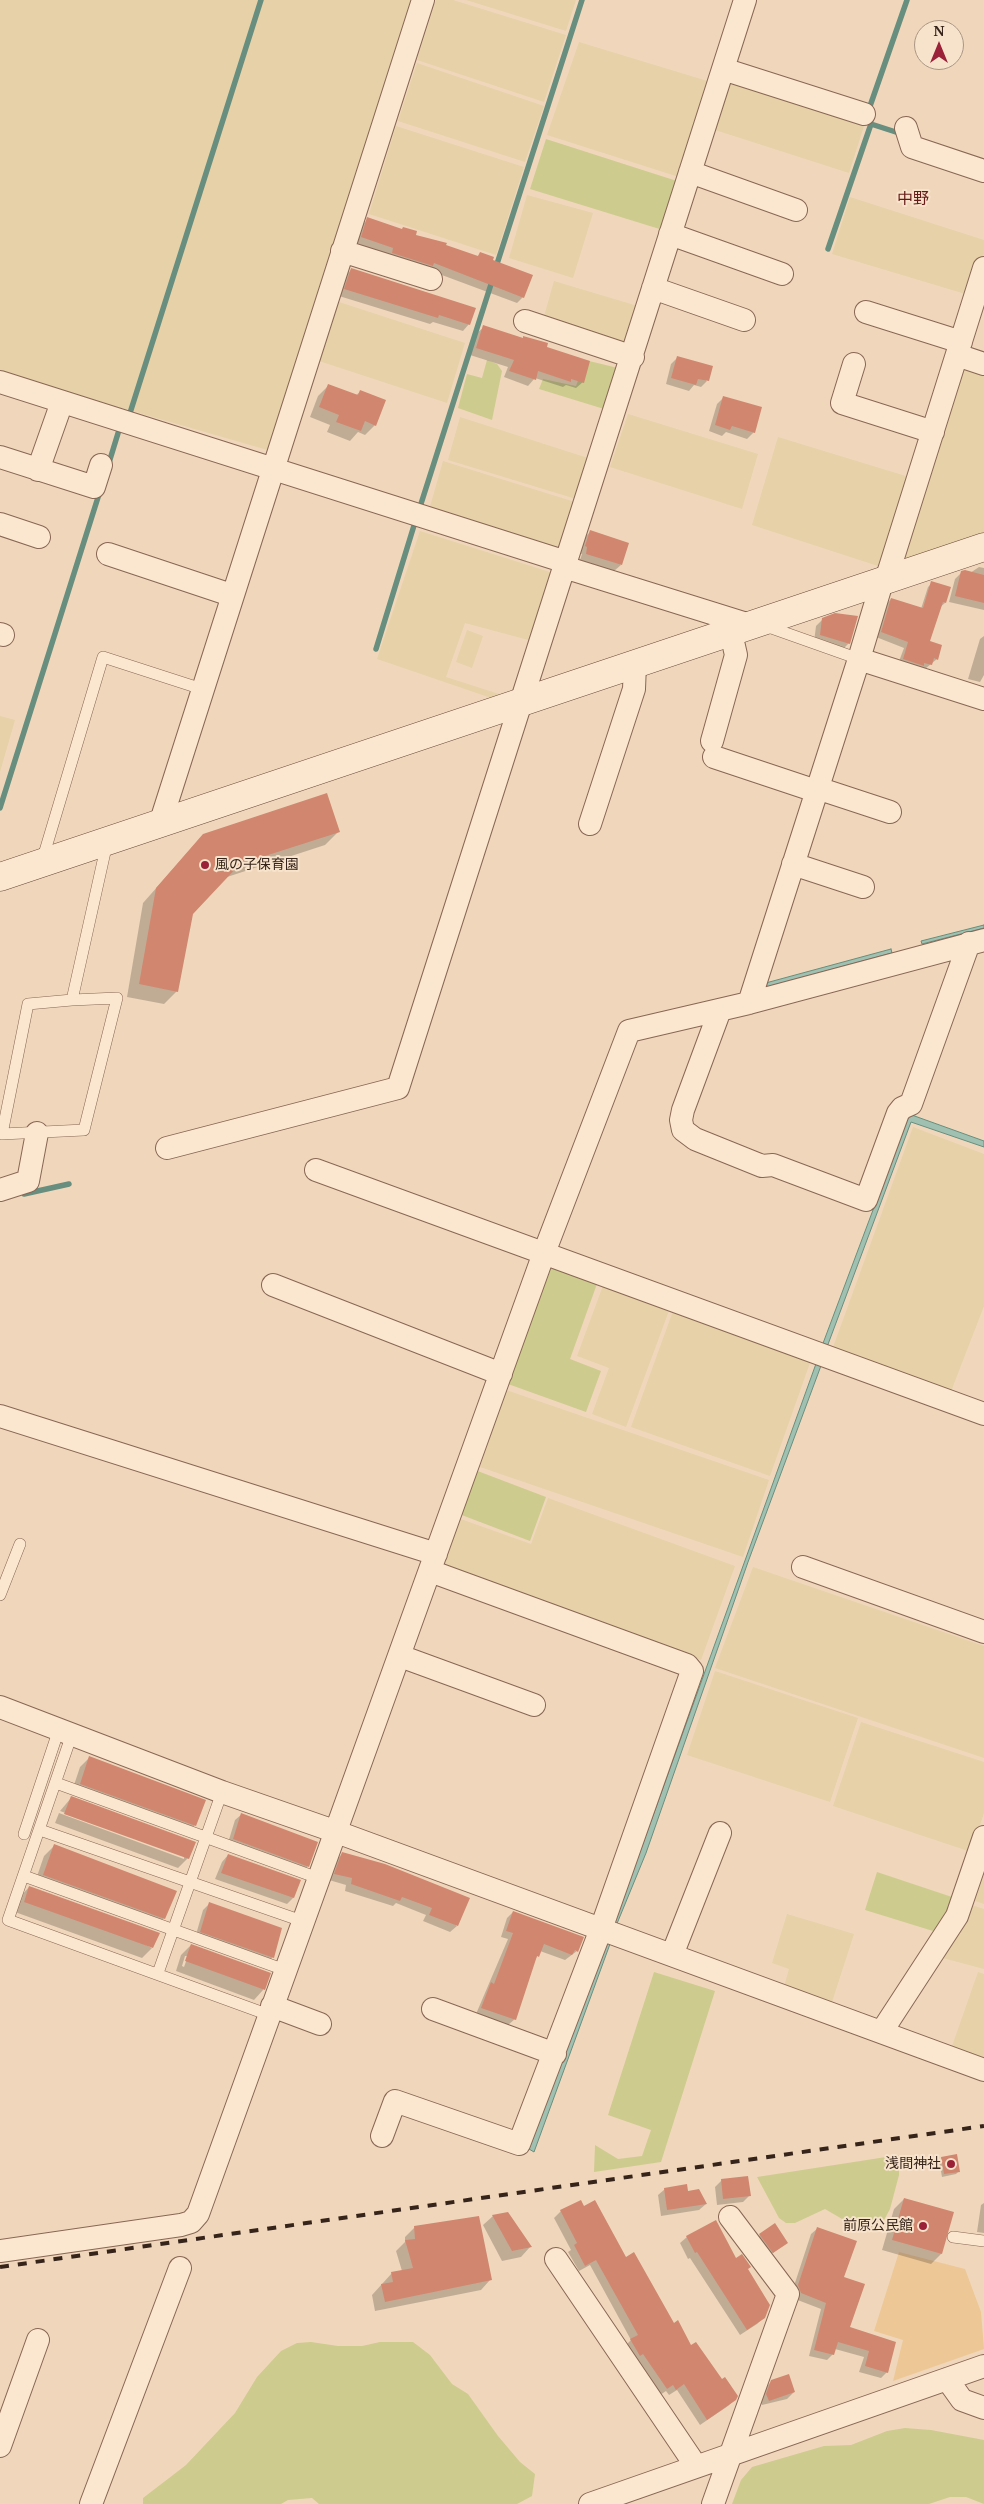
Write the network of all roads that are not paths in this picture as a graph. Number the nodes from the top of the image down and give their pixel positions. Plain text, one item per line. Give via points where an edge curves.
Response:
1 (423, 0) edge
2 (745, 0) edge
3 (723, 69) junction
4 (864, 114) dead end
5 (906, 128) dead end
6 (984, 171) edge
7 (690, 172) junction
8 (796, 210) dead end
9 (670, 234) junction
10 (342, 251) junction
11 (984, 268) edge
12 (782, 274) dead end
13 (431, 279) dead end
14 (653, 288) junction
15 (866, 312) dead end
16 (744, 320) dead end
17 (525, 321) dead end
18 (959, 349) junction
19 (633, 357) junction
20 (854, 364) dead end
21 (984, 364) edge
22 (0, 382) edge
23 (62, 402) junction
24 (933, 432) junction
25 (0, 457) edge
26 (101, 465) dead end
27 (273, 468) junction
28 (38, 470) junction
29 (0, 524) edge
30 (39, 537) dead end
31 (984, 547) edge
32 (108, 554) dead end
33 (565, 565) junction
34 (884, 581) junction
35 (231, 595) junction
36 (748, 628) junction
37 (860, 659) junction
38 (635, 664) junction
39 (202, 688) junction
40 (984, 699) edge
41 (521, 701) junction
42 (816, 790) junction
43 (890, 812) dead end
44 (160, 824) junction
45 (590, 824) dead end
46 (108, 841) junction
47 (42, 863) junction
48 (793, 864) junction
49 (0, 877) edge
50 (863, 886) dead end
51 (977, 942) edge
52 (72, 1000) junction
53 (749, 1003) junction
54 (720, 1010) junction
55 (37, 1132) junction
56 (167, 1148) dead end
57 (316, 1170) dead end
58 (0, 1190) edge
59 (544, 1253) junction
60 (273, 1285) dead end
61 (501, 1374) junction
62 (984, 1414) edge
63 (0, 1416) edge
64 (20, 1544) dead end
65 (433, 1562) junction
66 (803, 1566) dead end
67 (0, 1595) edge
68 (984, 1632) edge
69 (400, 1656) junction
70 (534, 1705) dead end
71 (0, 1708) edge
72 (66, 1732) junction
73 (56, 1783) junction
74 (222, 1792) junction
75 (40, 1830) junction
76 (334, 1831) junction
77 (720, 1833) dead end
78 (24, 1834) dead end
79 (984, 1837) edge
80 (206, 1838) junction
81 (24, 1876) junction
82 (318, 1878) junction
83 (190, 1881) junction
84 (302, 1921) junction
85 (600, 1929) junction
86 (173, 1930) junction
87 (672, 1955) junction
88 (285, 1970) junction
89 (158, 1973) junction
90 (433, 2009) dead end
91 (271, 2011) junction
92 (320, 2024) dead end
93 (882, 2032) junction
94 (555, 2054) junction
95 (984, 2070) edge
96 (382, 2136) dead end
97 (730, 2217) dead end
98 (953, 2237) dead end
99 (984, 2241) edge
100 (0, 2251) edge
101 (556, 2259) dead end
102 (180, 2268) dead end
103 (38, 2340) dead end
104 (984, 2366) edge
105 (947, 2379) junction
106 (984, 2408) edge
107 (0, 2446) edge
108 (732, 2454) junction
109 (696, 2466) junction
110 (91, 2504) edge
111 (590, 2504) edge
112 (713, 2504) edge

1 - 10 street
2 - 3 street
3 - 4 street
3 - 7 street
5 - 6 street via 912,147
7 - 8 street
7 - 9 street
9 - 12 street
9 - 14 street
10 - 13 street
10 - 27 street
11 - 18 street
14 - 16 street
14 - 19 street
15 - 18 street
17 - 19 street
18 - 21 street
18 - 24 street
19 - 33 street
20 - 24 street via 842,404
22 - 23 street
23 - 27 street
23 - 28 street
24 - 34 street
25 - 28 street
26 - 28 street via 94,488
27 - 33 street
27 - 35 street
29 - 30 street
31 - 34 street
32 - 35 street
33 - 36 street
33 - 41 street
34 - 36 street
34 - 37 street
35 - 39 street
36 - 37 lane
36 - 38 street
36 - 42 street via 736,656 713,749
37 - 40 street
37 - 42 street
38 - 41 street
38 - 45 street via 634,690
39 - 44 street
39 - 47 lane via 103,657
41 - 44 street
41 - 56 street via 398,1088
42 - 43 street
42 - 48 street
44 - 46 street
46 - 47 street
46 - 52 lane
47 - 49 street
48 - 50 street
48 - 53 street
51 - 53 street
51 - 54 street via 911,1104 898,1113 866,1200 772,1165 762,1166 695,1139 683,1130 683,1110
52 - 55 lane via 28,1004 2,1134
52 - 55 lane via 117,998 84,1130
53 - 54 street
54 - 59 street via 629,1031
55 - 58 street via 28,1181
57 - 59 street
59 - 61 street
59 - 62 street
60 - 61 street
61 - 65 street
63 - 65 street
64 - 67 lane
65 - 69 street
65 - 85 street via 687,1665 692,1670
66 - 68 street
69 - 70 street
69 - 76 street
71 - 72 street
72 - 73 lane
72 - 74 street
72 - 78 lane
73 - 75 lane
73 - 80 lane
74 - 76 street
74 - 80 lane
75 - 81 lane
75 - 83 lane
76 - 82 street
76 - 85 street
77 - 87 street
79 - 93 street via 957,1916
80 - 82 lane
80 - 83 lane
81 - 86 lane
81 - 89 lane via 8,1920
82 - 84 street
83 - 84 lane
83 - 86 lane
84 - 88 street
85 - 87 street
85 - 94 street
86 - 88 lane
86 - 89 lane
87 - 93 street
88 - 91 street
89 - 91 lane
90 - 94 street
91 - 92 street
91 - 100 street via 198,2214 191,2222
93 - 95 street
94 - 96 street via 519,2144 395,2101
97 - 108 street via 788,2294
98 - 99 lane
101 - 109 street
102 - 110 street
103 - 107 street
104 - 105 street
105 - 106 street via 962,2400
105 - 108 street
108 - 109 street
108 - 112 street
109 - 111 street

